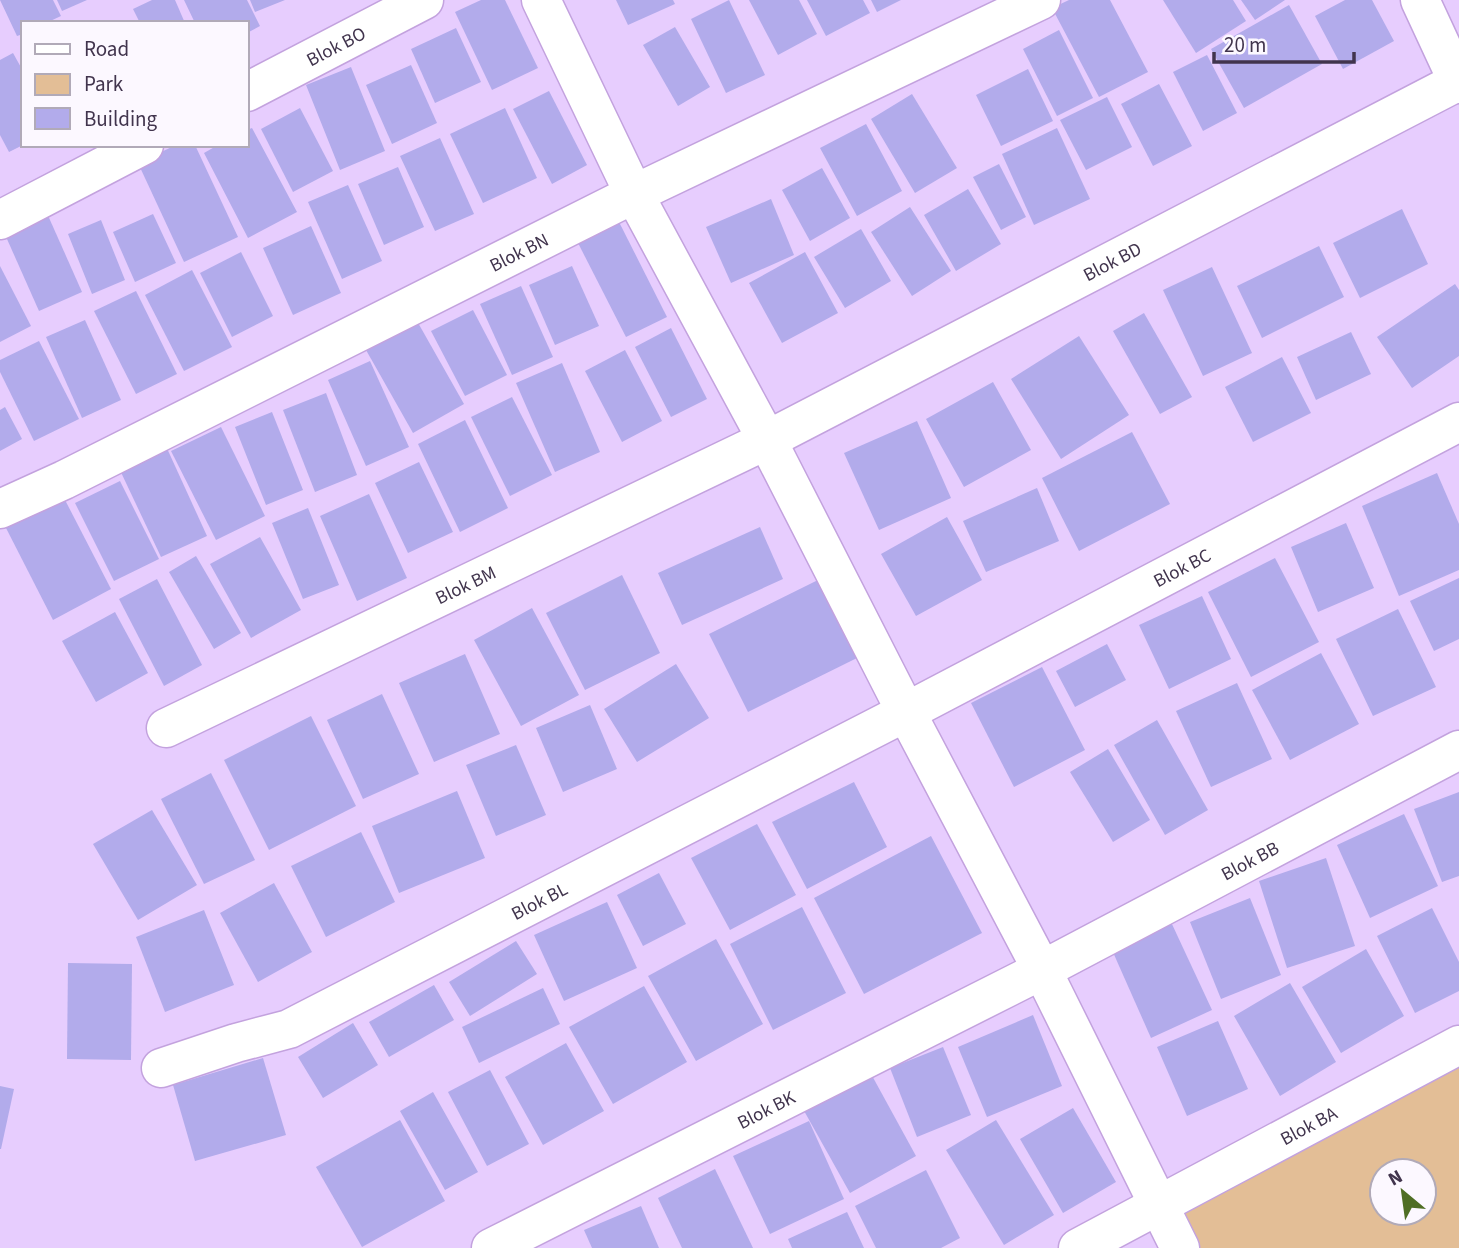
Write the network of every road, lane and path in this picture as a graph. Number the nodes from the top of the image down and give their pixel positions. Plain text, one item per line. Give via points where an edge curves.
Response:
1 (424, 0) edge
2 (541, 0) edge
3 (1041, 0) edge
4 (1420, 0) edge
5 (1459, 82) edge
6 (248, 91) edge
7 (140, 147) edge
8 (634, 194) junction
9 (0, 220) edge
10 (1459, 422) edge
11 (767, 440) junction
12 (0, 509) edge
13 (906, 712) junction
14 (166, 728) dead end
15 (1459, 750) edge
16 (1042, 970) junction
17 (1459, 1045) edge
18 (161, 1068) dead end
19 (1158, 1206) junction
20 (491, 1248) edge
21 (1079, 1248) edge
22 (1180, 1248) edge

1 - 6 street, Blok BO
2 - 8 street
3 - 8 street, Blok BN
4 - 5 street
5 - 11 street, Blok BD
7 - 9 street
8 - 11 street
8 - 12 street, Blok BN
10 - 13 street, Blok BC
11 - 13 street
11 - 14 street, Blok BM
13 - 16 street
13 - 18 street, Blok BL via 289,1029
15 - 16 street, Blok BB
16 - 19 street
16 - 20 street, Blok BK
17 - 19 street, Blok BA
19 - 21 street, Blok BA
19 - 22 street

